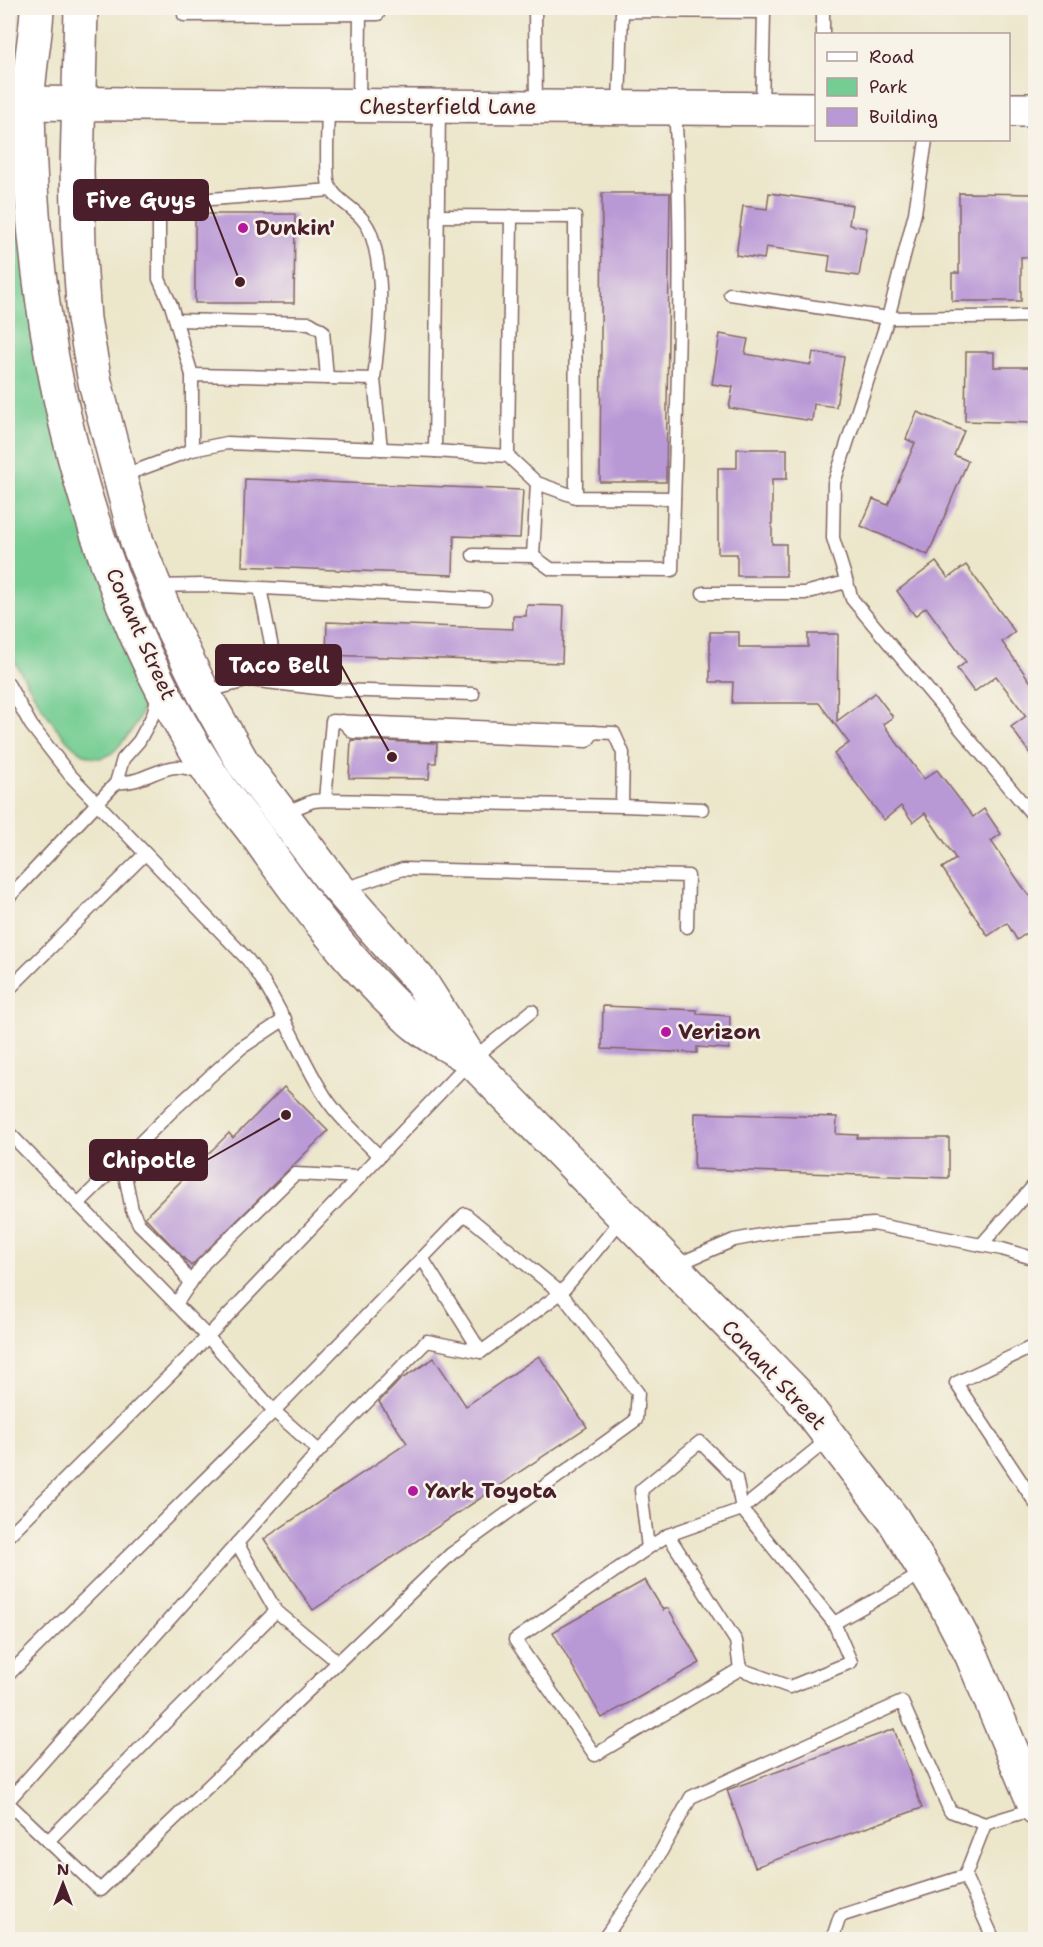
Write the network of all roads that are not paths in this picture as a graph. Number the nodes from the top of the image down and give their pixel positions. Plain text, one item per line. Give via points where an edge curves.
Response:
1 (37, 8) edge
2 (81, 8) edge
3 (184, 8) edge
4 (378, 8) edge
5 (535, 8) edge
6 (823, 8) edge
7 (329, 11) edge
8 (360, 14) junction
9 (823, 33) edge
10 (18, 103) edge
11 (80, 104) junction
12 (344, 106) junction
13 (439, 106) junction
14 (536, 107) junction
15 (619, 108) junction
16 (675, 108) junction
17 (762, 109) junction
18 (815, 109) edge
19 (1010, 110) edge
20 (1035, 110) edge
21 (926, 141) edge
22 (332, 190) junction
23 (438, 216) junction
24 (511, 216) junction
25 (730, 294) dead end
26 (1035, 316) edge
27 (888, 318) junction
28 (176, 320) junction
29 (192, 375) junction
30 (327, 378) junction
31 (374, 379) junction
32 (381, 449) junction
33 (192, 450) junction
34 (435, 451) junction
35 (508, 456) junction
36 (119, 477) junction
37 (537, 483) junction
38 (576, 497) junction
39 (674, 498) junction
40 (473, 555) dead end
41 (533, 556) junction
42 (846, 582) junction
43 (155, 586) junction
44 (260, 588) junction
45 (703, 593) dead end
46 (485, 599) dead end
47 (159, 680) junction
48 (279, 683) junction
49 (8, 684) edge
50 (203, 692) junction
51 (473, 694) dead end
52 (116, 783) junction
53 (222, 791) junction
54 (325, 800) junction
55 (96, 803) junction
56 (622, 806) junction
57 (702, 809) dead end
58 (283, 814) junction
59 (1035, 816) edge
60 (145, 854) junction
61 (340, 890) junction
62 (8, 898) edge
63 (687, 927) dead end
64 (8, 990) edge
65 (532, 1011) dead end
66 (285, 1019) junction
67 (471, 1060) junction
68 (8, 1132) edge
69 (379, 1156) junction
70 (122, 1160) junction
71 (360, 1177) junction
72 (1035, 1183) edge
73 (78, 1204) junction
74 (623, 1217) junction
75 (981, 1245) junction
76 (422, 1258) junction
77 (1035, 1259) edge
78 (672, 1267) junction
79 (190, 1284) junction
80 (561, 1293) junction
81 (176, 1304) junction
82 (207, 1336) junction
83 (1035, 1345) edge
84 (481, 1352) junction
85 (274, 1411) junction
86 (831, 1437) junction
87 (319, 1451) junction
88 (1035, 1504) edge
89 (742, 1509) junction
90 (668, 1535) junction
91 (8, 1536) edge
92 (237, 1543) junction
93 (648, 1548) junction
94 (925, 1572) junction
95 (276, 1611) junction
96 (834, 1623) junction
97 (338, 1662) junction
98 (740, 1669) junction
99 (8, 1675) edge
100 (8, 1802) edge
101 (1035, 1808) edge
102 (985, 1824) junction
103 (48, 1841) junction
104 (965, 1876) junction
105 (603, 1940) edge
106 (832, 1940) edge
107 (994, 1940) edge

1 - 10 main road, Conant Street
2 - 11 main road, Conant Street
3 - 7 lane via 184,15
4 - 8 lane via 378,14
5 - 14 lane
6 - 9 lane
7 - 8 lane
8 - 12 lane
10 - 11 main road, Chesterfield Lane
10 - 47 main road, Conant Street via 37,266 60,396 99,534 129,616
11 - 12 main road, Chesterfield Lane
11 - 36 main road, Conant Street via 77,170 84,319
12 - 13 main road, Chesterfield Lane
12 - 22 lane via 329,185
13 - 14 main road, Chesterfield Lane
13 - 23 lane
14 - 15 main road, Chesterfield Lane
15 - 16 main road, Chesterfield Lane
15 - 17 lane via 622,11 764,12
16 - 17 main road, Chesterfield Lane
16 - 39 lane via 680,203
17 - 18 main road, Chesterfield Lane
19 - 20 main road
21 - 27 lane via 915,213
22 - 28 lane via 184,201 159,210 159,279
22 - 31 lane via 362,217 372,237 381,307
23 - 24 lane
23 - 34 lane
24 - 35 lane
24 - 38 lane via 575,217
25 - 27 lane
26 - 27 lane
27 - 42 lane via 834,483 833,538
28 - 29 lane
28 - 30 lane via 310,323 323,331
29 - 30 lane
29 - 33 lane
30 - 31 lane
31 - 32 lane
32 - 33 lane via 227,443
32 - 34 lane
33 - 36 lane
34 - 35 lane
35 - 37 lane
36 - 43 main road, Conant Street via 137,542
37 - 38 lane
37 - 41 lane
38 - 39 lane
39 - 41 lane via 672,570 551,569
40 - 41 lane
42 - 45 lane via 805,593
42 - 59 lane via 852,600
43 - 44 lane
43 - 50 main road, Conant Street
44 - 46 lane
44 - 48 lane
47 - 52 lane via 153,715 139,741 123,759
47 - 53 main road, Conant Street
48 - 50 lane via 250,680
48 - 51 lane via 333,690
49 - 55 lane via 31,725
50 - 58 main road, Conant Street via 243,763
52 - 53 lane via 179,767 195,770
52 - 55 lane
53 - 67 main road, Conant Street via 326,927 410,1020
54 - 56 lane
54 - 56 lane via 332,721 342,721 614,733 623,753
54 - 58 lane
55 - 60 lane
55 - 62 lane
56 - 57 lane
58 - 61 main road, Conant Street
60 - 64 lane
60 - 66 lane via 248,960 267,984
61 - 63 lane via 403,869 688,876
61 - 67 main road, Conant Street via 421,982
65 - 67 lane
66 - 69 lane via 321,1091
66 - 70 lane via 241,1048
67 - 69 lane
67 - 74 main road, Conant Street
68 - 73 lane
69 - 71 lane
70 - 73 lane
70 - 79 lane via 132,1210 139,1224 174,1258
71 - 79 lane via 295,1174 204,1263
71 - 82 lane
72 - 75 lane
73 - 81 lane
74 - 78 main road, Conant Street
74 - 80 lane
75 - 77 lane
75 - 78 lane via 873,1224 788,1230 734,1240
76 - 80 lane via 465,1214
76 - 84 lane
76 - 85 lane
78 - 86 main road, Conant Street via 797,1394
79 - 81 lane
80 - 84 lane
80 - 97 lane via 638,1393 636,1420 451,1554
81 - 82 lane
82 - 85 lane
82 - 91 lane
83 - 88 lane via 956,1383
84 - 87 lane via 427,1341
85 - 87 lane
85 - 99 lane
86 - 89 lane
86 - 94 main road, Conant Street via 893,1519
87 - 92 lane
89 - 90 lane
89 - 93 lane via 736,1478 700,1442 641,1490
89 - 96 lane
90 - 93 lane
90 - 98 lane via 736,1641
92 - 95 lane
92 - 100 lane
93 - 98 lane via 515,1640 595,1755
94 - 96 lane
94 - 101 main road, Conant Street via 972,1656
95 - 97 lane
95 - 103 lane
96 - 98 lane via 851,1662 790,1687
97 - 103 lane via 99,1890
100 - 103 lane
101 - 102 lane
102 - 104 lane
102 - 105 lane via 950,1811 902,1702 690,1797 647,1877
104 - 106 lane via 840,1916
104 - 107 lane

